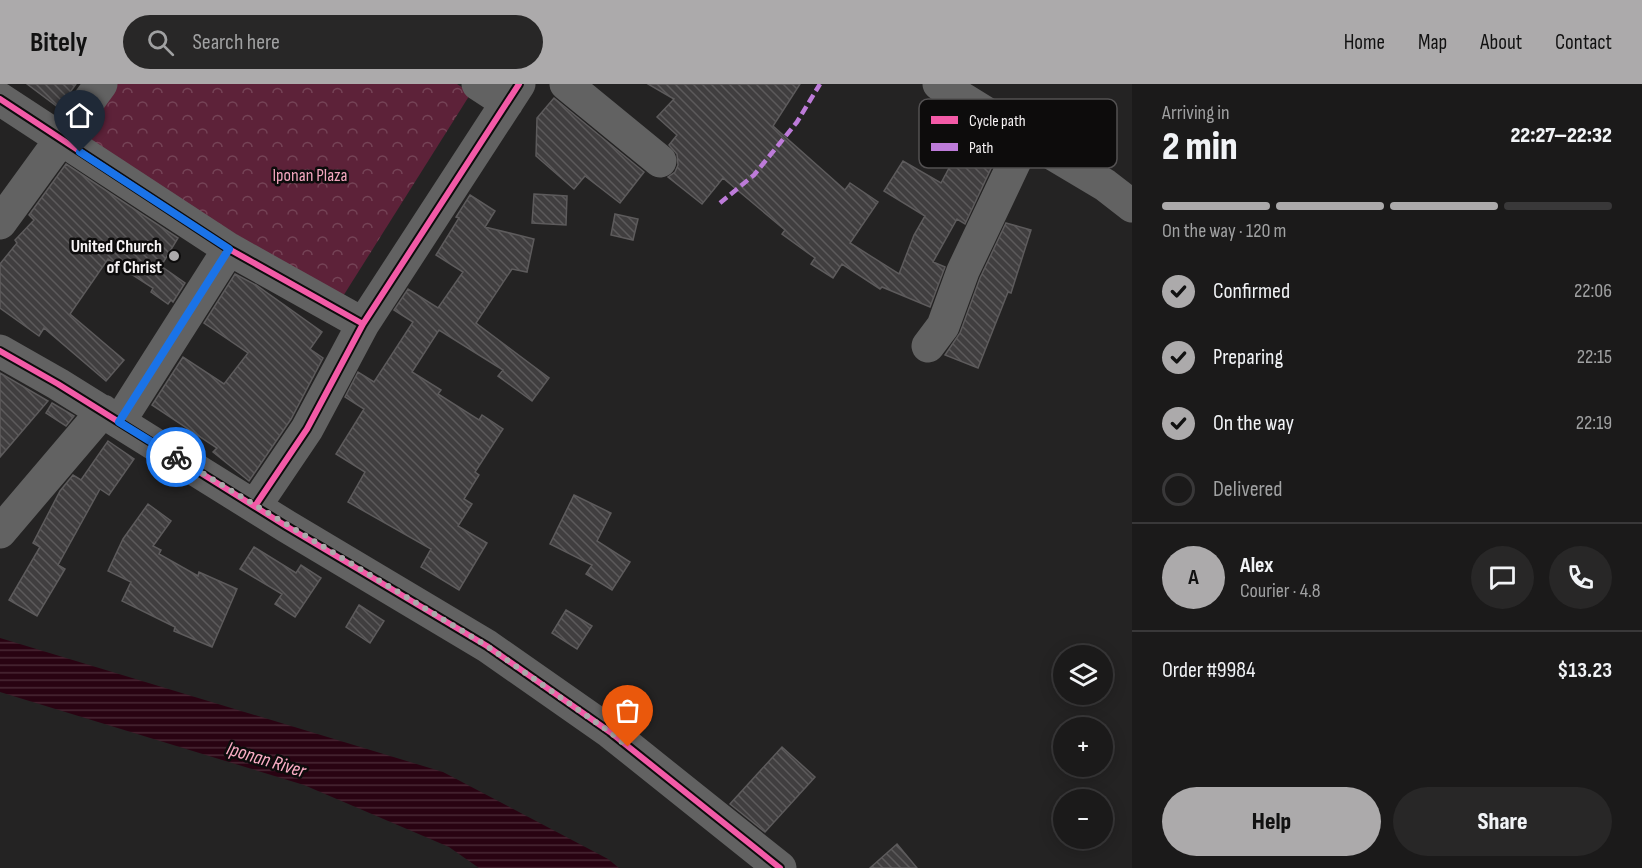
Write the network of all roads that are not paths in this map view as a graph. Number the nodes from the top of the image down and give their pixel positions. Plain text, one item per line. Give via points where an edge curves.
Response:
1 (101, 84) edge
2 (478, 84) edge
3 (566, 84) edge
4 (939, 84) edge
5 (513, 94) edge
6 (0, 99) edge
7 (963, 99) edge
8 (62, 140) junction
9 (660, 161) dead end
10 (1012, 168) edge
11 (1077, 168) edge
12 (1132, 206) edge
13 (0, 223) edge
14 (229, 249) junction
15 (363, 324) junction
16 (928, 346) dead end
17 (0, 351) edge
18 (111, 416) junction
19 (255, 506) junction
20 (0, 532) edge
21 (780, 868) edge

1 - 8 street
2 - 5 street
3 - 9 street
4 - 7 street
5 - 15 street
6 - 8 street
8 - 13 street
8 - 14 street
10 - 16 street via 963,271 943,326
11 - 12 street
14 - 15 street
14 - 18 street
15 - 19 street via 307,429
17 - 18 street
18 - 19 street
18 - 20 street
19 - 21 street via 487,646 610,732

